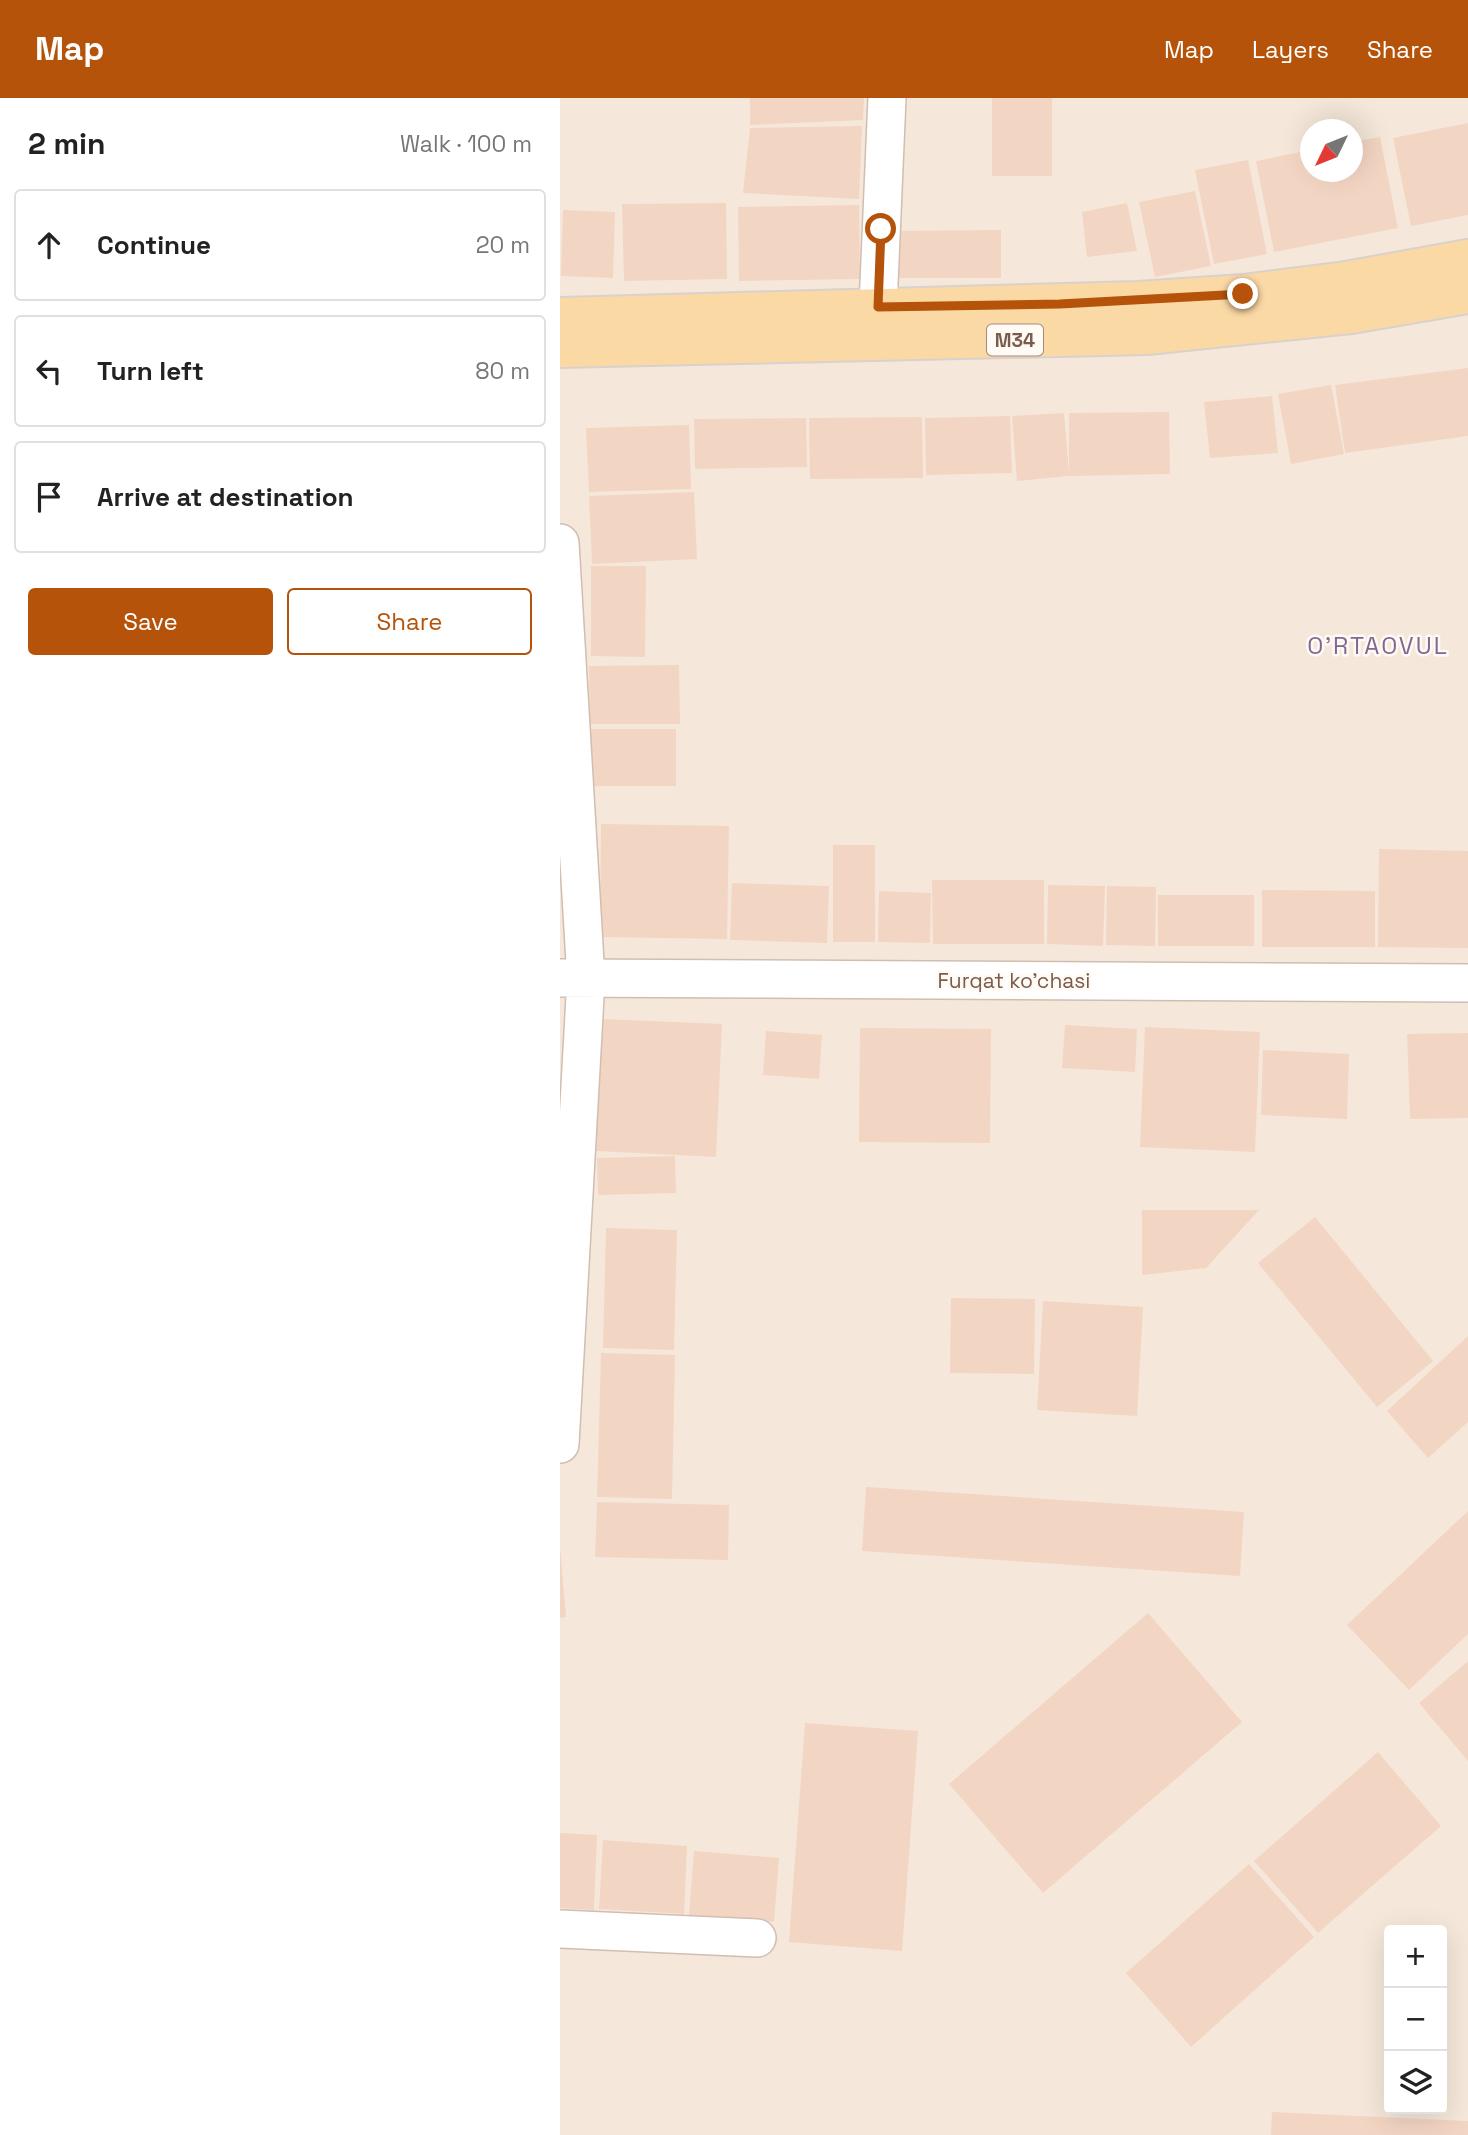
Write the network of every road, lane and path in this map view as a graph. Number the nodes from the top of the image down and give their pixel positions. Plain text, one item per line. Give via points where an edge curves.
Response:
1 (887, 98) edge
2 (1468, 260) edge
3 (1468, 294) edge
4 (878, 307) junction
5 (560, 317) edge
6 (560, 348) edge
7 (560, 542) edge
8 (573, 978) edge
9 (1468, 983) edge
10 (560, 1444) edge
11 (560, 1929) edge
12 (757, 1938) dead end

1 - 4 street
2 - 4 main road, M34 via 1243,294
3 - 6 main road, M34 via 1339,315 1147,335
4 - 5 main road, M34
7 - 8 street
8 - 9 street, Furqat ko'chasi
8 - 10 street
11 - 12 street

